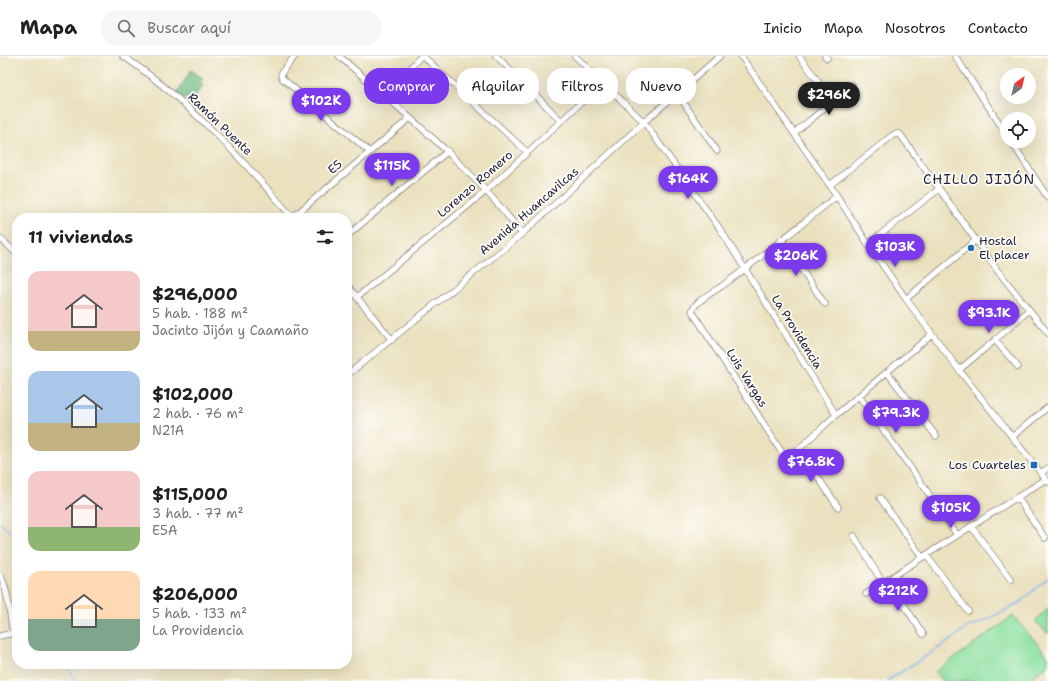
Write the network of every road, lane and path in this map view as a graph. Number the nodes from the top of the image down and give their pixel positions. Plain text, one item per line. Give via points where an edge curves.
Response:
1 (123, 56) edge
2 (295, 56) edge
3 (339, 56) edge
4 (422, 56) edge
5 (496, 56) edge
6 (576, 56) edge
7 (720, 56) edge
8 (741, 56) edge
9 (799, 56) edge
10 (955, 56) edge
11 (411, 68) edge
12 (588, 68) edge
13 (696, 77) edge
14 (364, 78) edge
15 (818, 82) dead end
16 (852, 85) dead end
17 (618, 97) edge
18 (394, 104) edge
19 (579, 104) edge
20 (665, 104) edge
21 (684, 104) edge
22 (410, 118) junction
23 (561, 120) junction
24 (644, 122) junction
25 (1000, 124) edge
26 (794, 133) junction
27 (1016, 148) edge
28 (448, 151) junction
29 (717, 151) dead end
30 (370, 152) junction
31 (528, 152) junction
32 (830, 185) junction
33 (939, 189) junction
34 (486, 191) junction
35 (837, 196) junction
36 (1048, 198) edge
37 (289, 213) edge
38 (299, 213) edge
39 (352, 232) edge
40 (522, 234) junction
41 (0, 238) edge
42 (781, 240) junction
43 (976, 240) junction
44 (868, 244) junction
45 (12, 249) edge
46 (745, 269) junction
47 (352, 291) edge
48 (357, 297) junction
49 (906, 300) junction
50 (825, 304) dead end
51 (1029, 310) junction
52 (1048, 333) edge
53 (932, 334) junction
54 (392, 340) junction
55 (996, 340) junction
56 (1018, 366) dead end
57 (959, 370) junction
58 (352, 371) edge
59 (887, 372) junction
60 (859, 396) junction
61 (1048, 407) edge
62 (836, 415) junction
63 (936, 436) dead end
64 (1012, 437) junction
65 (799, 449) junction
66 (1048, 468) edge
67 (1041, 473) junction
68 (1047, 480) edge
69 (1017, 497) junction
70 (880, 498) dead end
71 (838, 507) dead end
72 (971, 526) junction
73 (957, 535) junction
74 (854, 536) dead end
75 (1045, 538) dead end
76 (924, 556) junction
77 (0, 575) edge
78 (1011, 580) dead end
79 (886, 581) junction
80 (866, 594) dead end
81 (968, 610) dead end
82 (12, 619) edge
83 (12, 634) edge
84 (923, 634) dead end
85 (0, 636) edge

1 - 37 street, Ramón Puente via 172,93 211,128
2 - 30 street via 282,72 283,79
3 - 14 street
4 - 11 street
4 - 31 street
5 - 23 street
6 - 12 street, La Providencia
7 - 13 street, Avenida Huancavilcas
8 - 26 street
9 - 15 street
10 - 25 street
16 - 26 street
17 - 24 street, La Providencia
18 - 22 street
19 - 23 street, Lorenzo Romero
20 - 24 street, Avenida Huancavilcas
21 - 29 street
22 - 28 street
22 - 30 street, E5
23 - 31 street, Lorenzo Romero
24 - 40 street, Avenida Huancavilcas
24 - 46 street, La Providencia via 720,229
26 - 32 street
27 - 36 street
28 - 34 street
28 - 39 street
30 - 38 street, E5
31 - 34 street, Lorenzo Romero
32 - 33 street via 900,134
32 - 35 street
33 - 43 street
33 - 44 street
34 - 40 street
34 - 48 street, Lorenzo Romero
35 - 42 street
35 - 44 street
40 - 54 street, Avenida Huancavilcas
41 - 45 street
42 - 46 street
42 - 50 street
43 - 49 street
43 - 51 street
44 - 49 street
46 - 62 street, La Providencia
46 - 65 street, Luis Vargas via 700,301 692,311 784,456 789,457
47 - 48 street
48 - 54 street
49 - 53 street
51 - 52 street
51 - 55 street
53 - 57 street
53 - 59 street
54 - 58 street, Avenida Huancavilcas
55 - 56 street
55 - 57 street
57 - 64 street
59 - 60 street
59 - 63 street
60 - 62 street
60 - 73 street
61 - 64 street
62 - 65 street
64 - 67 street
65 - 71 street
66 - 67 street
67 - 68 street
68 - 69 street
69 - 72 street
69 - 75 street
70 - 76 street
72 - 73 street
72 - 78 street
73 - 76 street
74 - 79 street
76 - 79 street
76 - 81 street
77 - 82 street via 4,581
79 - 80 street
79 - 84 street
83 - 85 street

